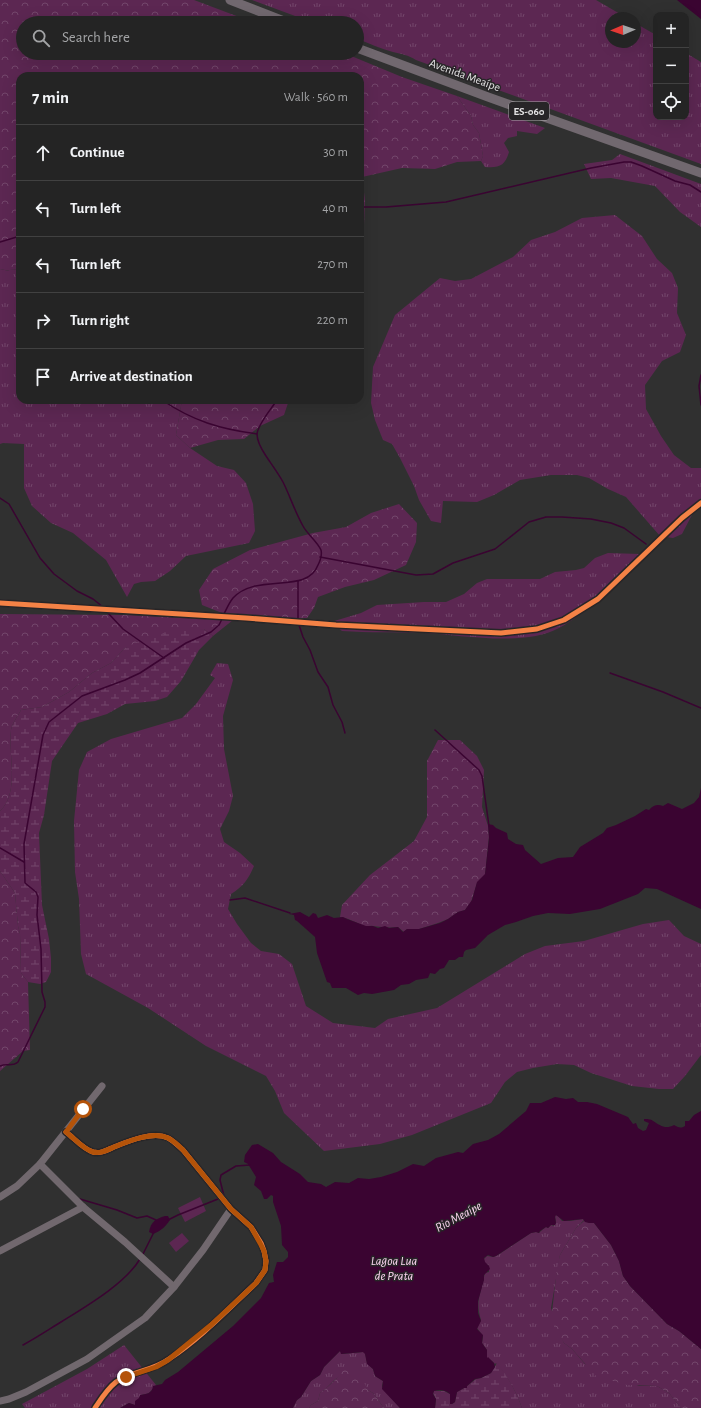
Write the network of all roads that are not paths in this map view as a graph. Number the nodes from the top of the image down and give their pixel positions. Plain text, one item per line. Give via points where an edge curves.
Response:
1 (230, 0) edge
2 (271, 16) edge
3 (364, 51) edge
4 (701, 173) edge
5 (701, 503) edge
6 (0, 603) edge
7 (102, 1086) dead end
8 (66, 1132) junction
9 (40, 1164) junction
10 (0, 1197) edge
11 (83, 1207) junction
12 (231, 1209) junction
13 (0, 1251) edge
14 (174, 1288) junction
15 (0, 1401) edge
16 (95, 1408) edge

1 - 2 main road
3 - 4 main road, Avenida Meaípe / ES-060
5 - 6 street via 598,599 564,620 537,629 501,633
7 - 8 street
8 - 9 street
8 - 12 street via 94,1152 104,1152 148,1137 168,1138 183,1150
9 - 10 street via 17,1186
9 - 11 street
11 - 13 street
11 - 14 street
12 - 14 street
12 - 16 street via 251,1227 264,1251 265,1270 256,1283 183,1349 156,1367 116,1382
14 - 15 street via 146,1318 87,1358 26,1392

